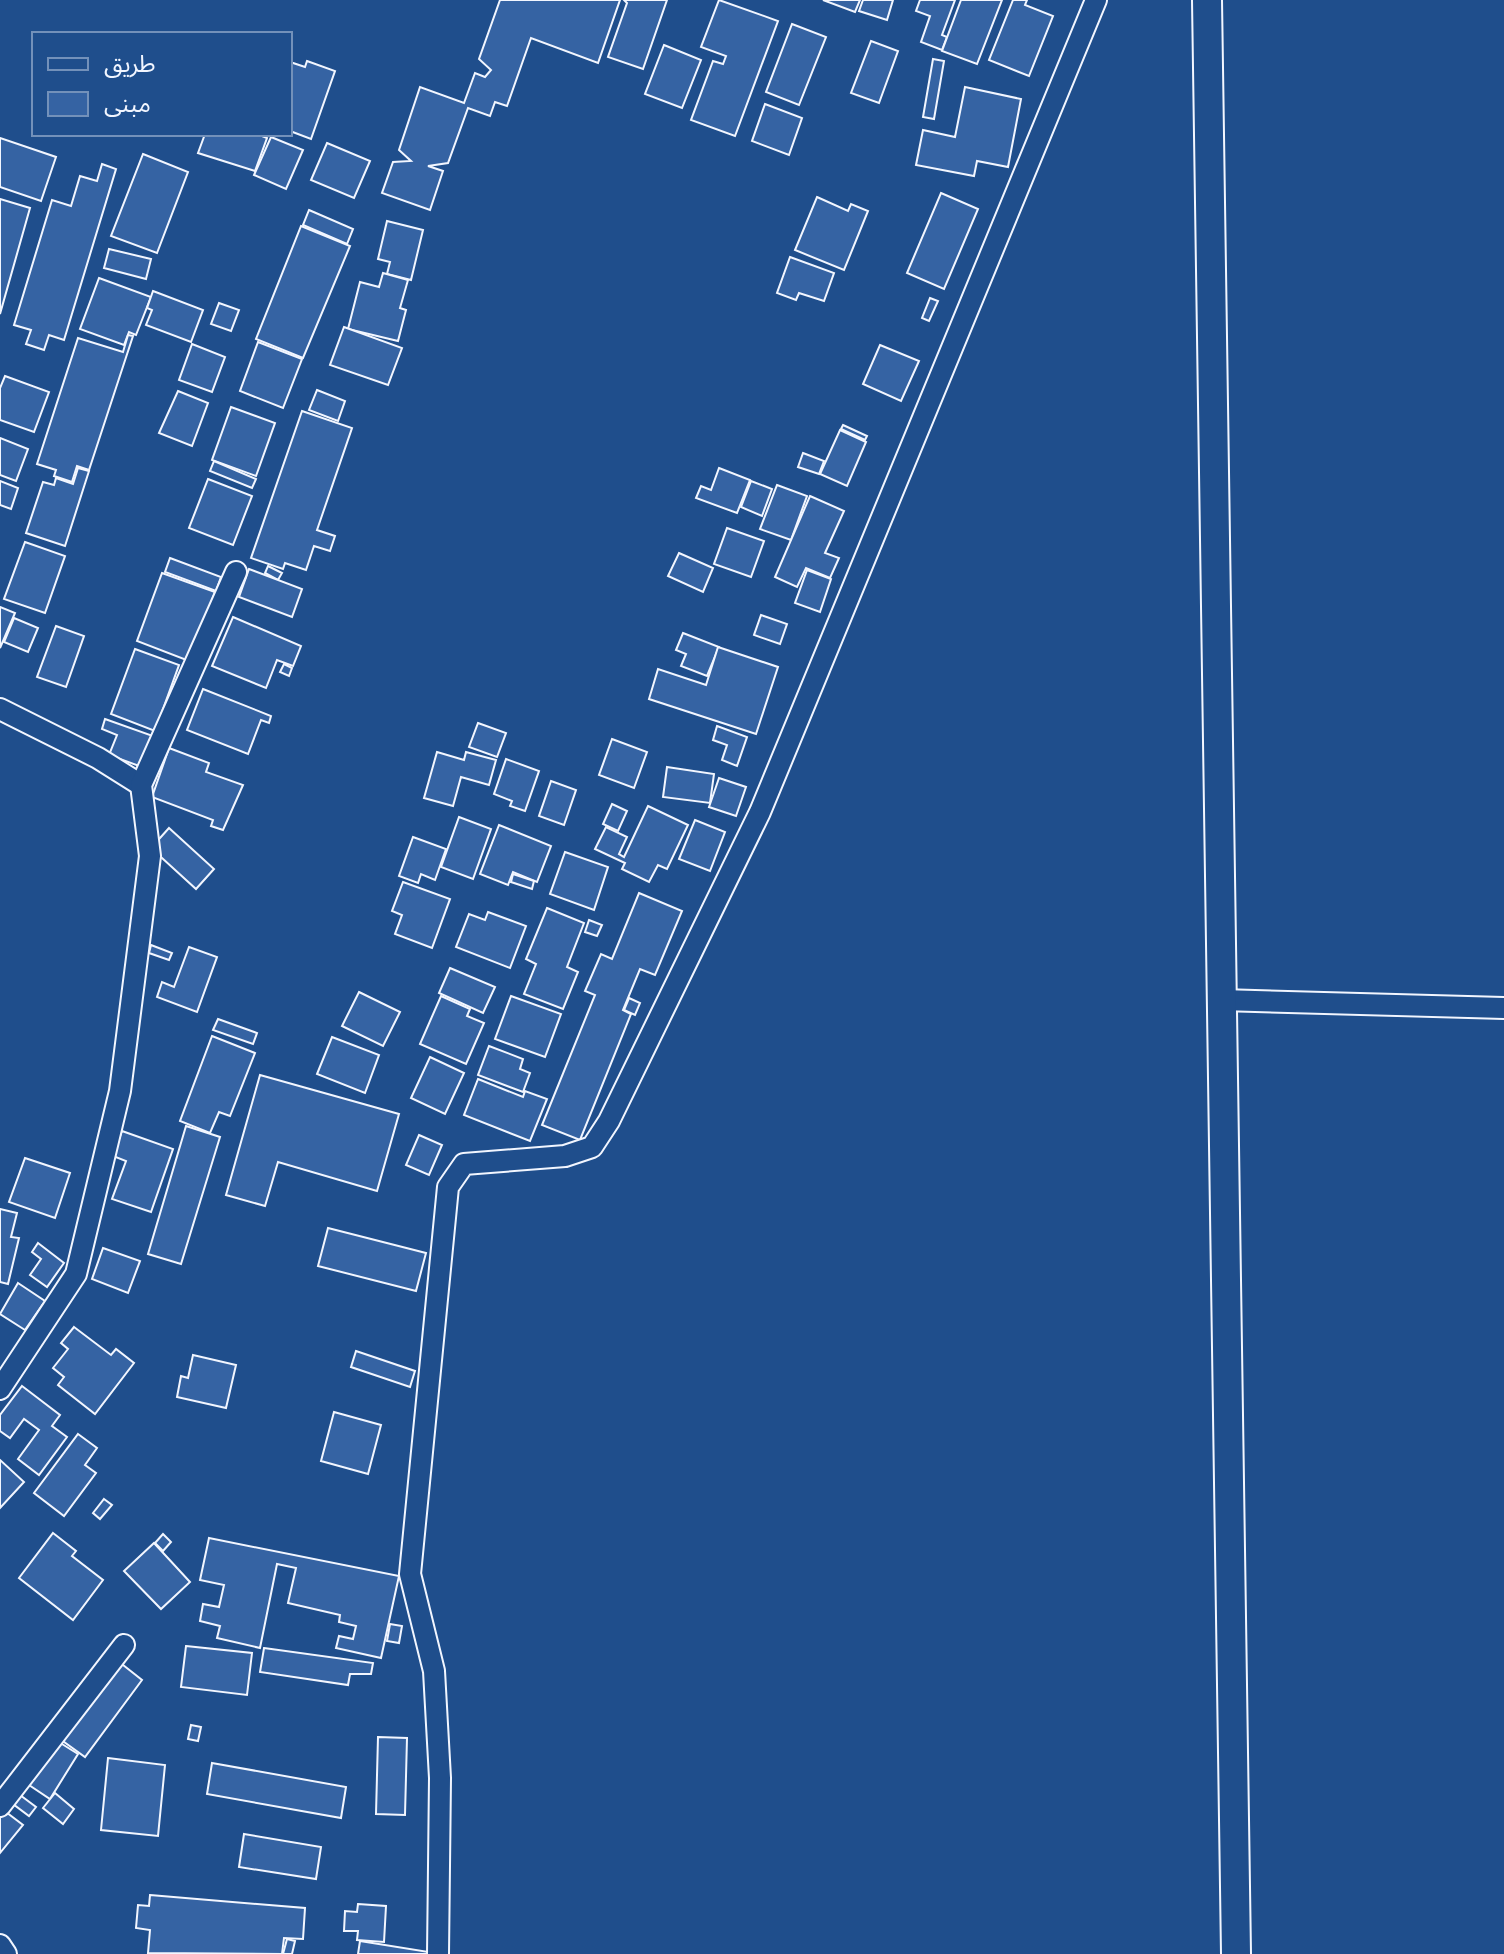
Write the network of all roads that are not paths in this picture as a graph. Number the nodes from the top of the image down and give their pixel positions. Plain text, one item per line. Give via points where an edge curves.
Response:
1 (1096, 0) edge
2 (1207, 0) edge
3 (236, 572) dead end
4 (0, 709) edge
5 (141, 785) junction
6 (1221, 1000) junction
7 (1504, 1008) edge
8 (0, 1389) edge
9 (124, 1645) dead end
10 (0, 1806) edge
11 (0, 1945) edge
12 (6, 1954) edge
13 (438, 1954) edge
14 (1236, 1954) edge

1 - 13 street via 760,812 609,1121 592,1147 565,1156 464,1164 448,1187 410,1574 434,1671 440,1778
2 - 6 main road
3 - 5 street
4 - 5 street
5 - 8 street via 150,856 120,1091 76,1274
6 - 7 street
6 - 14 main road
9 - 10 street
11 - 12 street

